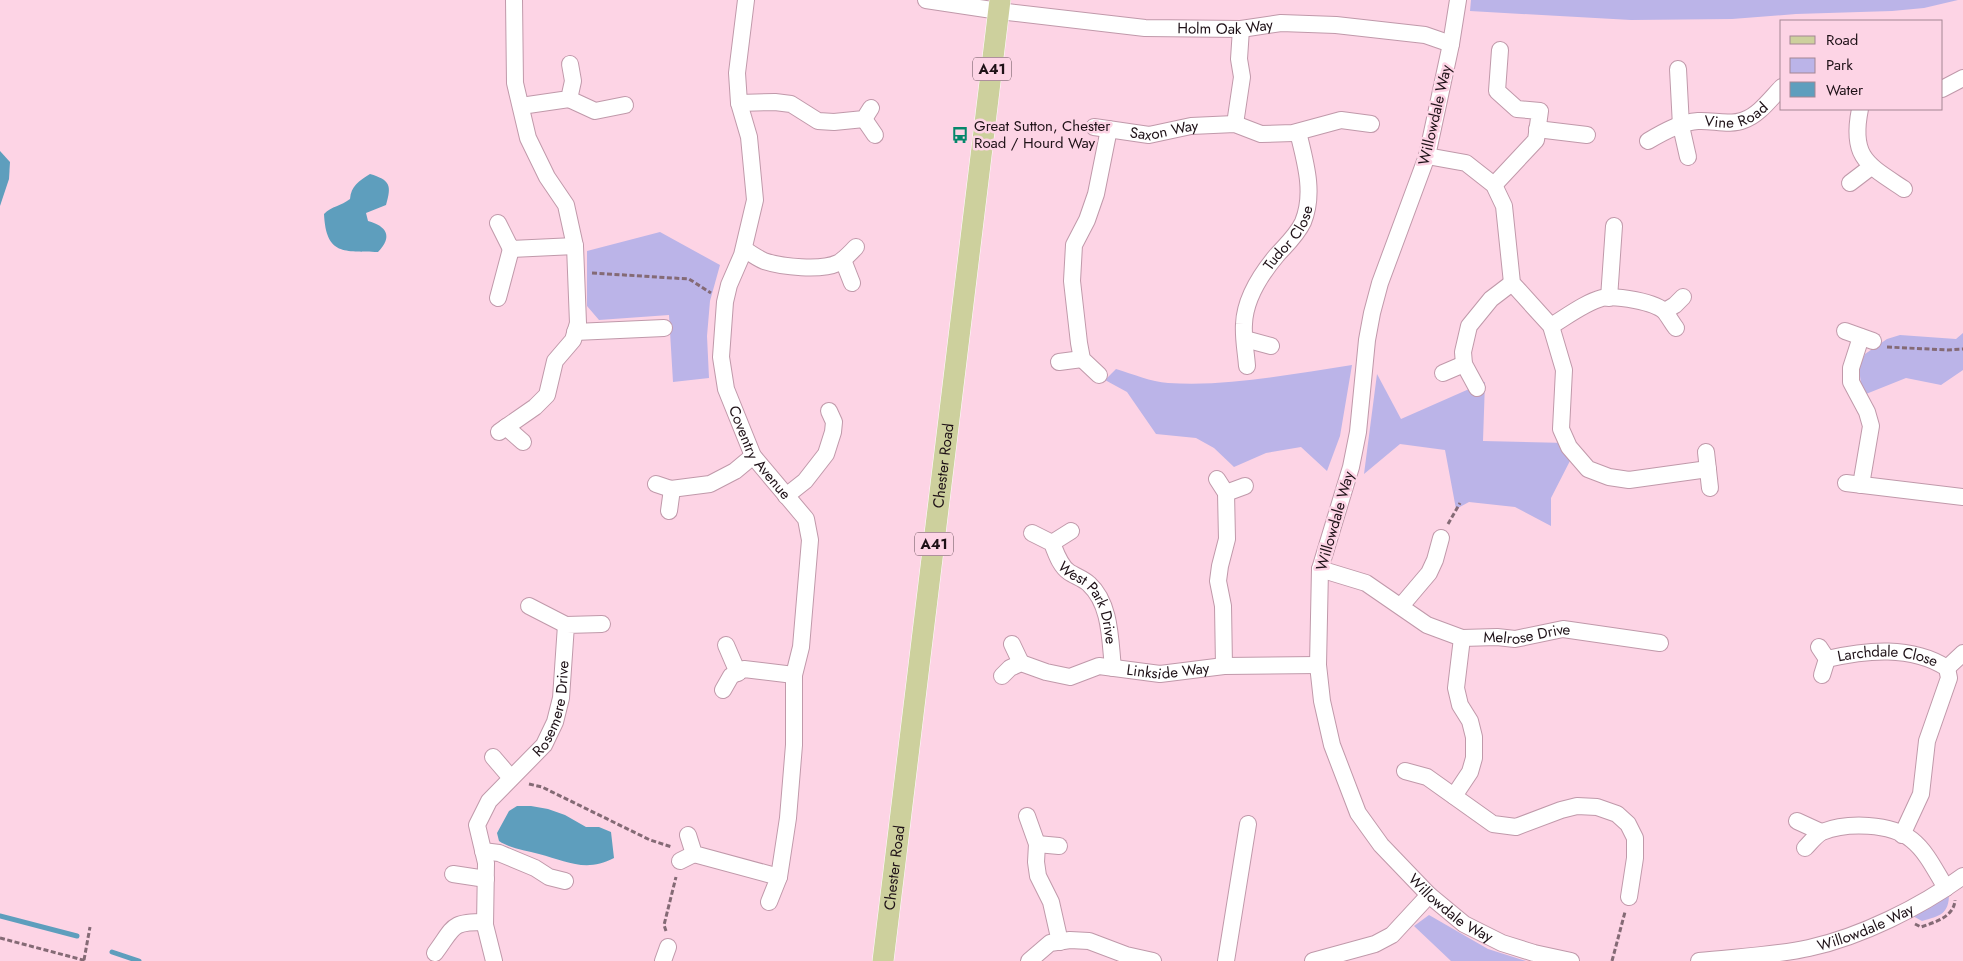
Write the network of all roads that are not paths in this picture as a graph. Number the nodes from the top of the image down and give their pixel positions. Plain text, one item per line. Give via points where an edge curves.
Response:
1 (514, 0) edge
2 (746, 0) edge
3 (926, 0) edge
4 (1458, 0) edge
5 (1000, 6) edge
6 (1241, 29) junction
7 (1451, 44) junction
8 (1500, 50) dead end
9 (570, 64) dead end
10 (1678, 69) dead end
11 (1963, 78) edge
12 (1943, 88) edge
13 (1780, 89) edge
14 (569, 99) junction
15 (739, 103) junction
16 (624, 105) dead end
17 (521, 106) junction
18 (1860, 110) edge
19 (1235, 124) junction
20 (1371, 124) dead end
21 (1681, 126) junction
22 (1537, 128) junction
23 (1298, 132) junction
24 (875, 135) dead end
25 (1587, 135) dead end
26 (1648, 141) dead end
27 (1428, 156) junction
28 (1688, 156) dead end
29 (1870, 167) junction
30 (1850, 183) dead end
31 (1494, 185) junction
32 (1904, 189) dead end
33 (498, 223) dead end
34 (1614, 226) dead end
35 (575, 246) junction
36 (856, 247) dead end
37 (511, 249) junction
38 (744, 249) junction
39 (843, 260) junction
40 (852, 283) dead end
41 (1512, 283) junction
42 (1683, 297) dead end
43 (498, 298) dead end
44 (1609, 298) junction
45 (1665, 311) junction
46 (1551, 326) junction
47 (664, 328) dead end
48 (1676, 328) dead end
49 (1845, 331) dead end
50 (575, 332) junction
51 (1245, 339) junction
52 (1271, 346) dead end
53 (1082, 358) junction
54 (1058, 362) dead end
55 (1464, 364) junction
56 (1247, 366) dead end
57 (1443, 373) dead end
58 (1099, 376) dead end
59 (1477, 388) dead end
60 (836, 418) dead end
61 (523, 442) dead end
62 (1706, 452) dead end
63 (753, 456) junction
64 (1708, 469) junction
65 (1217, 479) dead end
66 (1245, 486) dead end
67 (1710, 488) dead end
68 (1226, 493) junction
69 (786, 496) junction
70 (1963, 497) edge
71 (669, 511) dead end
72 (1071, 531) dead end
73 (1032, 533) dead end
74 (1441, 538) road end
75 (1052, 543) junction
76 (1320, 569) junction
77 (529, 606) dead end
78 (1401, 606) junction
79 (602, 624) dead end
80 (566, 625) junction
81 (1462, 638) junction
82 (1660, 643) dead end
83 (1012, 644) dead end
84 (726, 645) dead end
85 (1963, 653) edge
86 (1021, 663) junction
87 (1318, 665) junction
88 (1224, 666) junction
89 (1113, 668) junction
90 (1947, 668) junction
91 (738, 673) junction
92 (794, 675) junction
93 (1822, 675) dead end
94 (1002, 676) dead end
95 (723, 690) dead end
96 (493, 757) dead end
97 (1405, 771) dead end
98 (510, 778) junction
99 (1454, 796) junction
100 (1027, 816) dead end
101 (1797, 821) dead end
102 (1248, 824) dead end
103 (1821, 832) junction
104 (688, 835) dead end
105 (1902, 835) junction
106 (1037, 844) junction
107 (1058, 846) dead end
108 (1805, 848) dead end
109 (483, 851) junction
110 (453, 874) dead end
111 (779, 876) junction
112 (1963, 876) edge
113 (486, 879) junction
114 (565, 881) dead end
115 (1946, 888) junction
116 (1429, 895) junction
117 (1629, 897) road end
118 (769, 902) dead end
119 (485, 922) junction
120 (1060, 942) junction
121 (435, 952) dead end
122 (494, 961) edge
123 (883, 961) edge
124 (1029, 961) edge
125 (1153, 961) edge
126 (1226, 961) edge
127 (1313, 961) edge
128 (1571, 961) edge
129 (1699, 961) edge

1 - 17 street via 515,83
2 - 15 street, Coventry Avenue via 738,73
3 - 5 street, Holm Oak Way
4 - 7 street, Willowdale Way
5 - 6 street, Holm Oak Way via 1145,28
5 - 123 main road, Chester Road / A41
6 - 7 street, Holm Oak Way via 1281,23 1336,25 1425,35
6 - 19 street via 1239,59 1242,77
7 - 27 street, Willowdale Way
8 - 22 street via 1497,91 1517,109 1540,112
9 - 14 street via 573,81
10 - 21 street, Vine Road
11 - 12 street
13 - 21 street, Vine Road via 1744,121 1697,121
14 - 16 street via 595,111
14 - 17 street
15 - 24 street via 791,104 818,121 834,122 867,114
15 - 38 street, Coventry Avenue via 749,137 756,200
17 - 35 street via 528,138 547,178 566,205
18 - 29 street via 1858,139 1862,157
19 - 23 street, Saxon Way via 1261,134
19 - 53 street, Saxon Way via 1191,126 1149,135 1101,128 1096,194 1074,245 1072,281
20 - 23 street, Saxon Way via 1341,120
21 - 26 street, Vine Road
21 - 28 street, Vine Road
22 - 25 street
22 - 31 street via 1536,140
23 - 51 street, Tudor Close via 1308,174 1309,198 1303,222 1256,286 1246,308
27 - 31 street via 1466,163
27 - 76 street, Willowdale Way via 1380,283 1372,313 1351,467
29 - 30 street
29 - 32 street
31 - 41 street via 1504,206
33 - 37 street
34 - 44 street
35 - 37 street
35 - 50 street via 578,323
36 - 39 street
37 - 43 street
38 - 39 street via 764,261 794,267 836,264
38 - 63 street, Coventry Avenue via 725,302 721,357 726,389
39 - 40 street
41 - 46 street
41 - 55 street via 1490,299 1468,326
42 - 45 street
44 - 45 street via 1651,304
44 - 46 street via 1577,309
45 - 48 street
46 - 64 street via 1564,370 1562,429 1569,447 1588,468 1609,477 1629,480
47 - 50 street
49 - 70 street via 1867,339 1851,368 1851,382 1872,426 1853,484
50 - 61 street via 573,340 555,361 547,395 503,429
51 - 52 street
51 - 56 street, Tudor Close
53 - 54 street
53 - 58 street
55 - 57 street
55 - 59 street
60 - 69 street via 826,454 805,481
62 - 64 street
63 - 69 street, Coventry Avenue
63 - 71 street via 735,471 710,484 664,487
64 - 67 street
65 - 68 street
66 - 68 street
68 - 88 street via 1226,538 1218,581 1223,606
69 - 92 street, Coventry Avenue via 806,519 810,540 801,647
72 - 75 street, West Park Drive
73 - 75 street, West Park Drive
74 - 78 street via 1429,573
75 - 89 street, West Park Drive via 1067,571 1089,584 1101,600
76 - 78 street, Melrose Drive via 1366,583
76 - 87 street, Willowdale Way
77 - 80 street
78 - 81 street, Melrose Drive via 1427,624
79 - 80 street
80 - 98 street, Rosemere Drive via 561,698 555,722 544,745
81 - 82 street, Melrose Drive via 1514,639 1563,629
81 - 99 street via 1456,688 1460,705 1470,721 1474,758 1470,772
83 - 86 street
84 - 91 street
85 - 90 street, Larchdale Close
86 - 89 street, Linkside Way via 1070,677 1099,666
86 - 94 street
87 - 88 street, Linkside Way
87 - 116 street, Willowdale Way via 1332,745 1358,813 1381,845
88 - 89 street, Linkside Way via 1160,674
90 - 93 street, Larchdale Close via 1936,661 1902,652 1823,653
90 - 105 street, Larchdale Close via 1949,678 1927,741 1921,794
91 - 92 street via 744,670
91 - 95 street via 731,676
92 - 111 street, Coventry Avenue via 794,746
96 - 98 street
97 - 99 street via 1427,776
98 - 109 street, Rosemere Drive via 489,801 477,825
99 - 117 street via 1493,824 1516,826 1577,806 1597,807 1617,814 1628,824 1635,838
100 - 106 street
101 - 103 street
102 - 126 street
103 - 105 street via 1868,825
103 - 108 street
104 - 111 street via 687,858
105 - 115 street via 1912,840 1928,858
106 - 107 street
106 - 120 street via 1038,876 1051,902
109 - 113 street, Rosemere Drive
109 - 114 street via 499,853 549,877
110 - 113 street
111 - 118 street, Coventry Avenue
112 - 115 street, Willowdale Way
113 - 119 street, Rosemere Drive
115 - 129 street, Willowdale Way via 1898,916 1809,948
116 - 127 street via 1392,935 1375,944
116 - 128 street, Willowdale Way via 1464,924 1502,943
119 - 121 street via 455,925
119 - 122 street, Rosemere Drive
120 - 124 street via 1050,944
120 - 125 street via 1089,941

